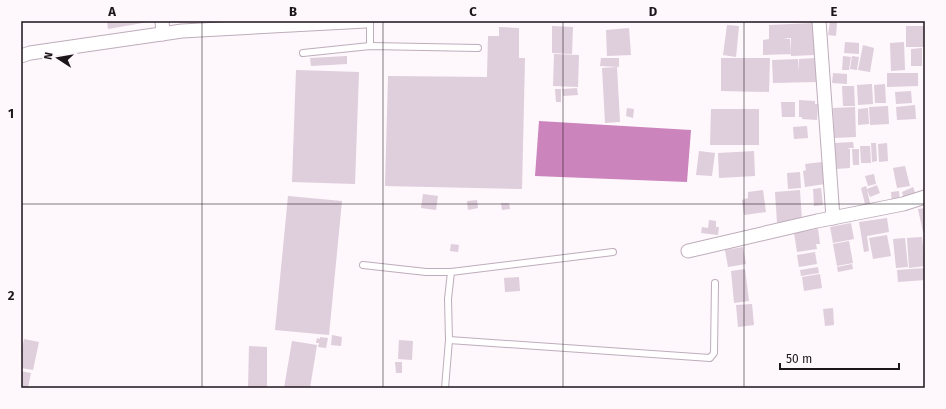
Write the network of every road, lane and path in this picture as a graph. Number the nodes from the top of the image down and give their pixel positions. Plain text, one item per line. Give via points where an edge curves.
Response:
1 (366, 21) edge
2 (370, 21) edge
3 (818, 21) edge
4 (163, 28) edge
5 (370, 46) junction
6 (478, 48) dead end
7 (302, 54) dead end
8 (21, 56) edge
9 (925, 197) edge
10 (833, 218) junction
11 (688, 251) dead end
12 (613, 252) dead end
13 (363, 265) dead end
14 (450, 272) junction
15 (715, 283) dead end
16 (449, 340) junction
17 (444, 388) edge

1 - 4 street via 182,31
2 - 5 lane
3 - 10 street
4 - 8 street
5 - 6 lane
5 - 7 lane
9 - 10 street
10 - 11 street
12 - 14 lane
13 - 14 lane
14 - 16 lane
15 - 16 lane via 714,353 710,358
16 - 17 lane

